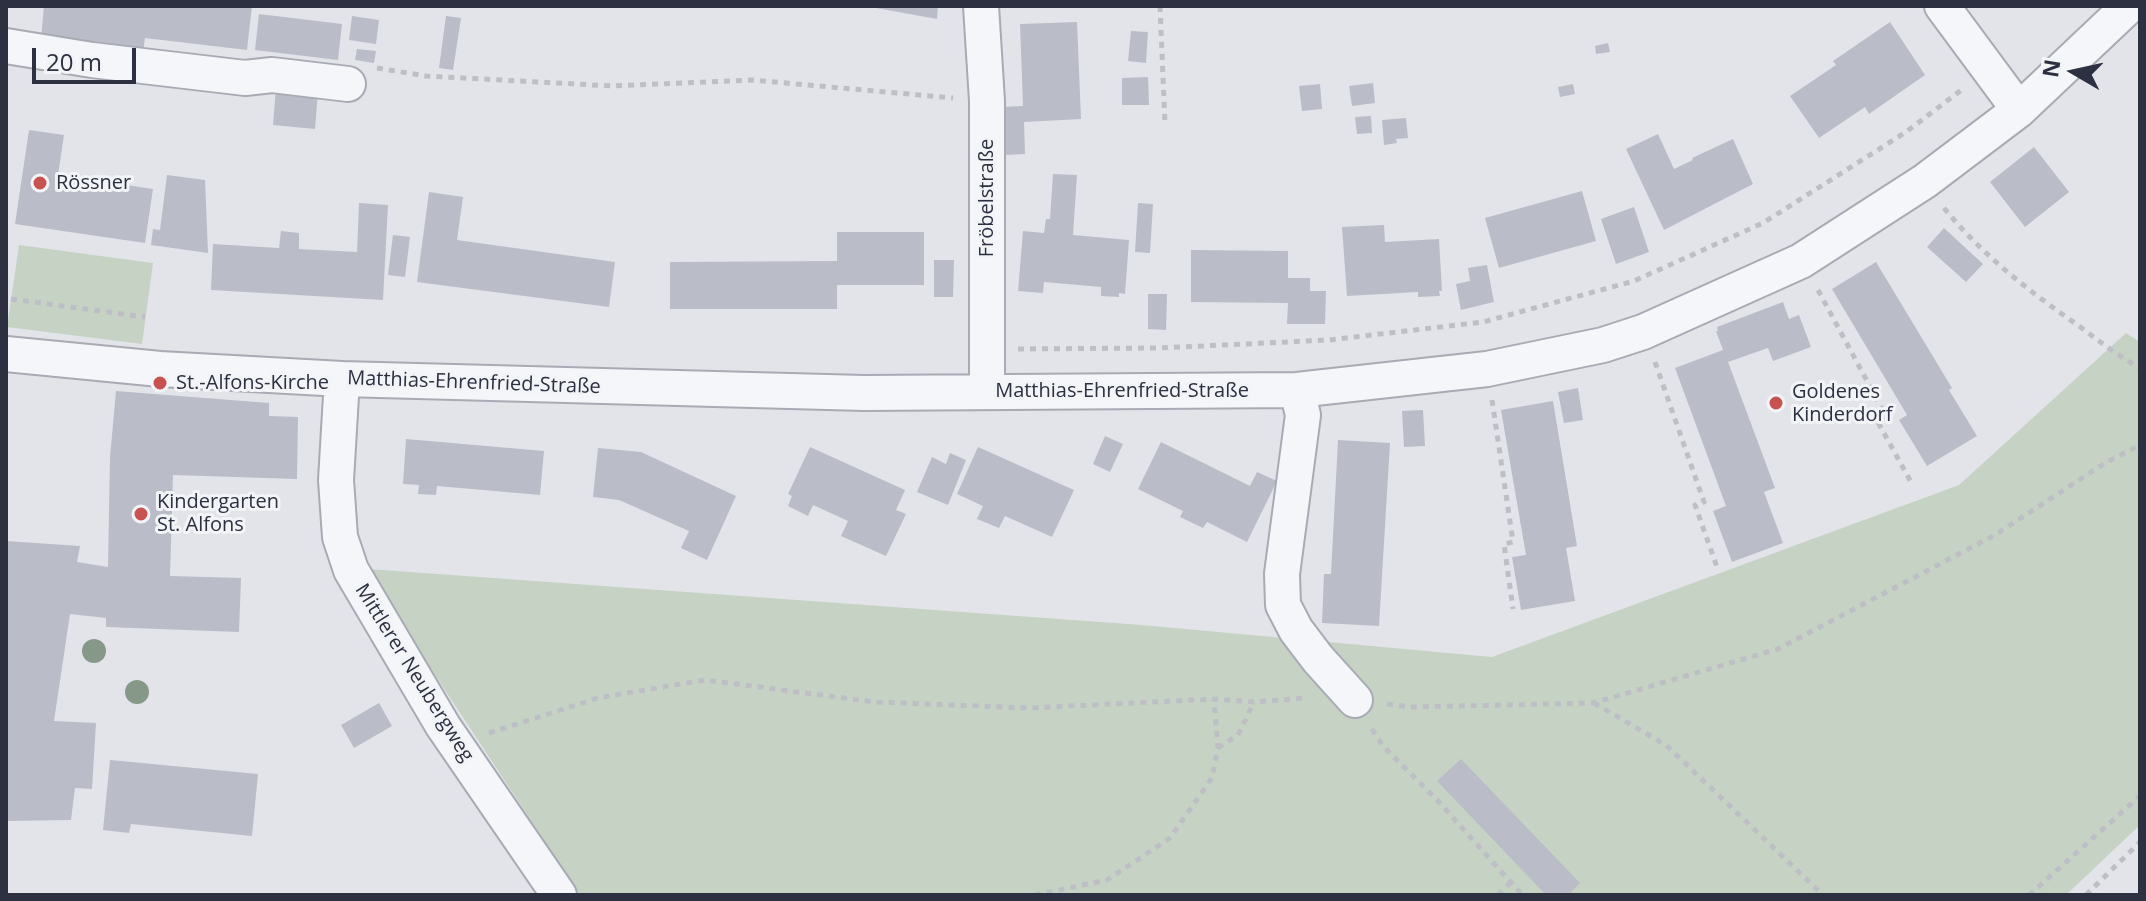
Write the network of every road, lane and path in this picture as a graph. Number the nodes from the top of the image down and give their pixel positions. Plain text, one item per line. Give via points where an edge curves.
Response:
1 (981, 6) edge
2 (1160, 6) edge
3 (1942, 6) edge
4 (2129, 6) edge
5 (6, 46) edge
6 (1990, 68) junction
7 (348, 84) joint
8 (987, 101) junction
9 (2019, 110) junction
10 (1165, 124) dead end
11 (1925, 181) junction
12 (1801, 261) junction
13 (11, 299) dead end
14 (145, 317) dead end
15 (1643, 332) junction
16 (986, 349) junction
17 (6, 354) edge
18 (2140, 368) edge
19 (1487, 369) junction
20 (342, 379) junction
21 (1297, 390) junction
22 (987, 391) junction
23 (2140, 445) edge
24 (1911, 482) dead end
25 (1717, 567) dead end
26 (1513, 609) dead end
27 (1214, 699) junction
28 (1355, 700) junction
29 (1254, 702) junction
30 (1593, 703) junction
31 (459, 747) junction
32 (1218, 748) junction
33 (2140, 796) edge
34 (2140, 842) edge
35 (1511, 882) junction
36 (559, 895) edge
37 (1035, 895) edge
38 (1498, 895) edge
39 (1522, 895) edge
40 (1823, 895) edge
41 (2029, 895) edge
42 (2086, 895) edge

1 - 8 street, Fröbelstraße
2 - 10 path
3 - 6 street
4 - 9 street, Matthias-Ehrenfried-Straße
5 - 7 street via 245,78 272,75
6 - 9 street
6 - 16 path via 1906,132 1763,223 1619,286 1483,322 1329,340
7 - 8 path via 365,66 426,76 613,86 752,80
8 - 16 street, Fröbelstraße
9 - 11 street, Matthias-Ehrenfried-Straße
11 - 12 street, Matthias-Ehrenfried-Straße
11 - 18 path via 1963,231 1996,263
12 - 15 street, Matthias-Ehrenfried-Straße
12 - 24 path via 1888,420 1879,424
13 - 14 path
15 - 19 street, Matthias-Ehrenfried-Straße
15 - 25 path via 1704,502 1695,505
16 - 22 street, Fröbelstraße
17 - 20 street, Matthias-Ehrenfried-Straße
19 - 21 street, Matthias-Ehrenfried-Straße
19 - 26 path via 1513,542 1504,544
20 - 22 street, Matthias-Ehrenfried-Straße via 864,393
20 - 31 street, Mittlerer Neubergweg via 336,480 340,537 351,570 391,641
21 - 22 street, Matthias-Ehrenfried-Straße
21 - 28 street via 1303,415 1282,574 1283,605 1296,630
23 - 30 path via 1995,535 1778,649
27 - 29 path
27 - 31 path via 1030,708 875,702 705,680 598,698
27 - 32 path
28 - 29 path via 1321,696
28 - 30 path via 1412,707
28 - 35 path via 1383,746
29 - 32 path via 1238,735
30 - 40 path via 1666,745
31 - 36 street, Mittlerer Neubergweg
32 - 37 path via 1212,778 1170,838 1107,880
33 - 41 path
34 - 42 path
35 - 38 path
35 - 39 path

